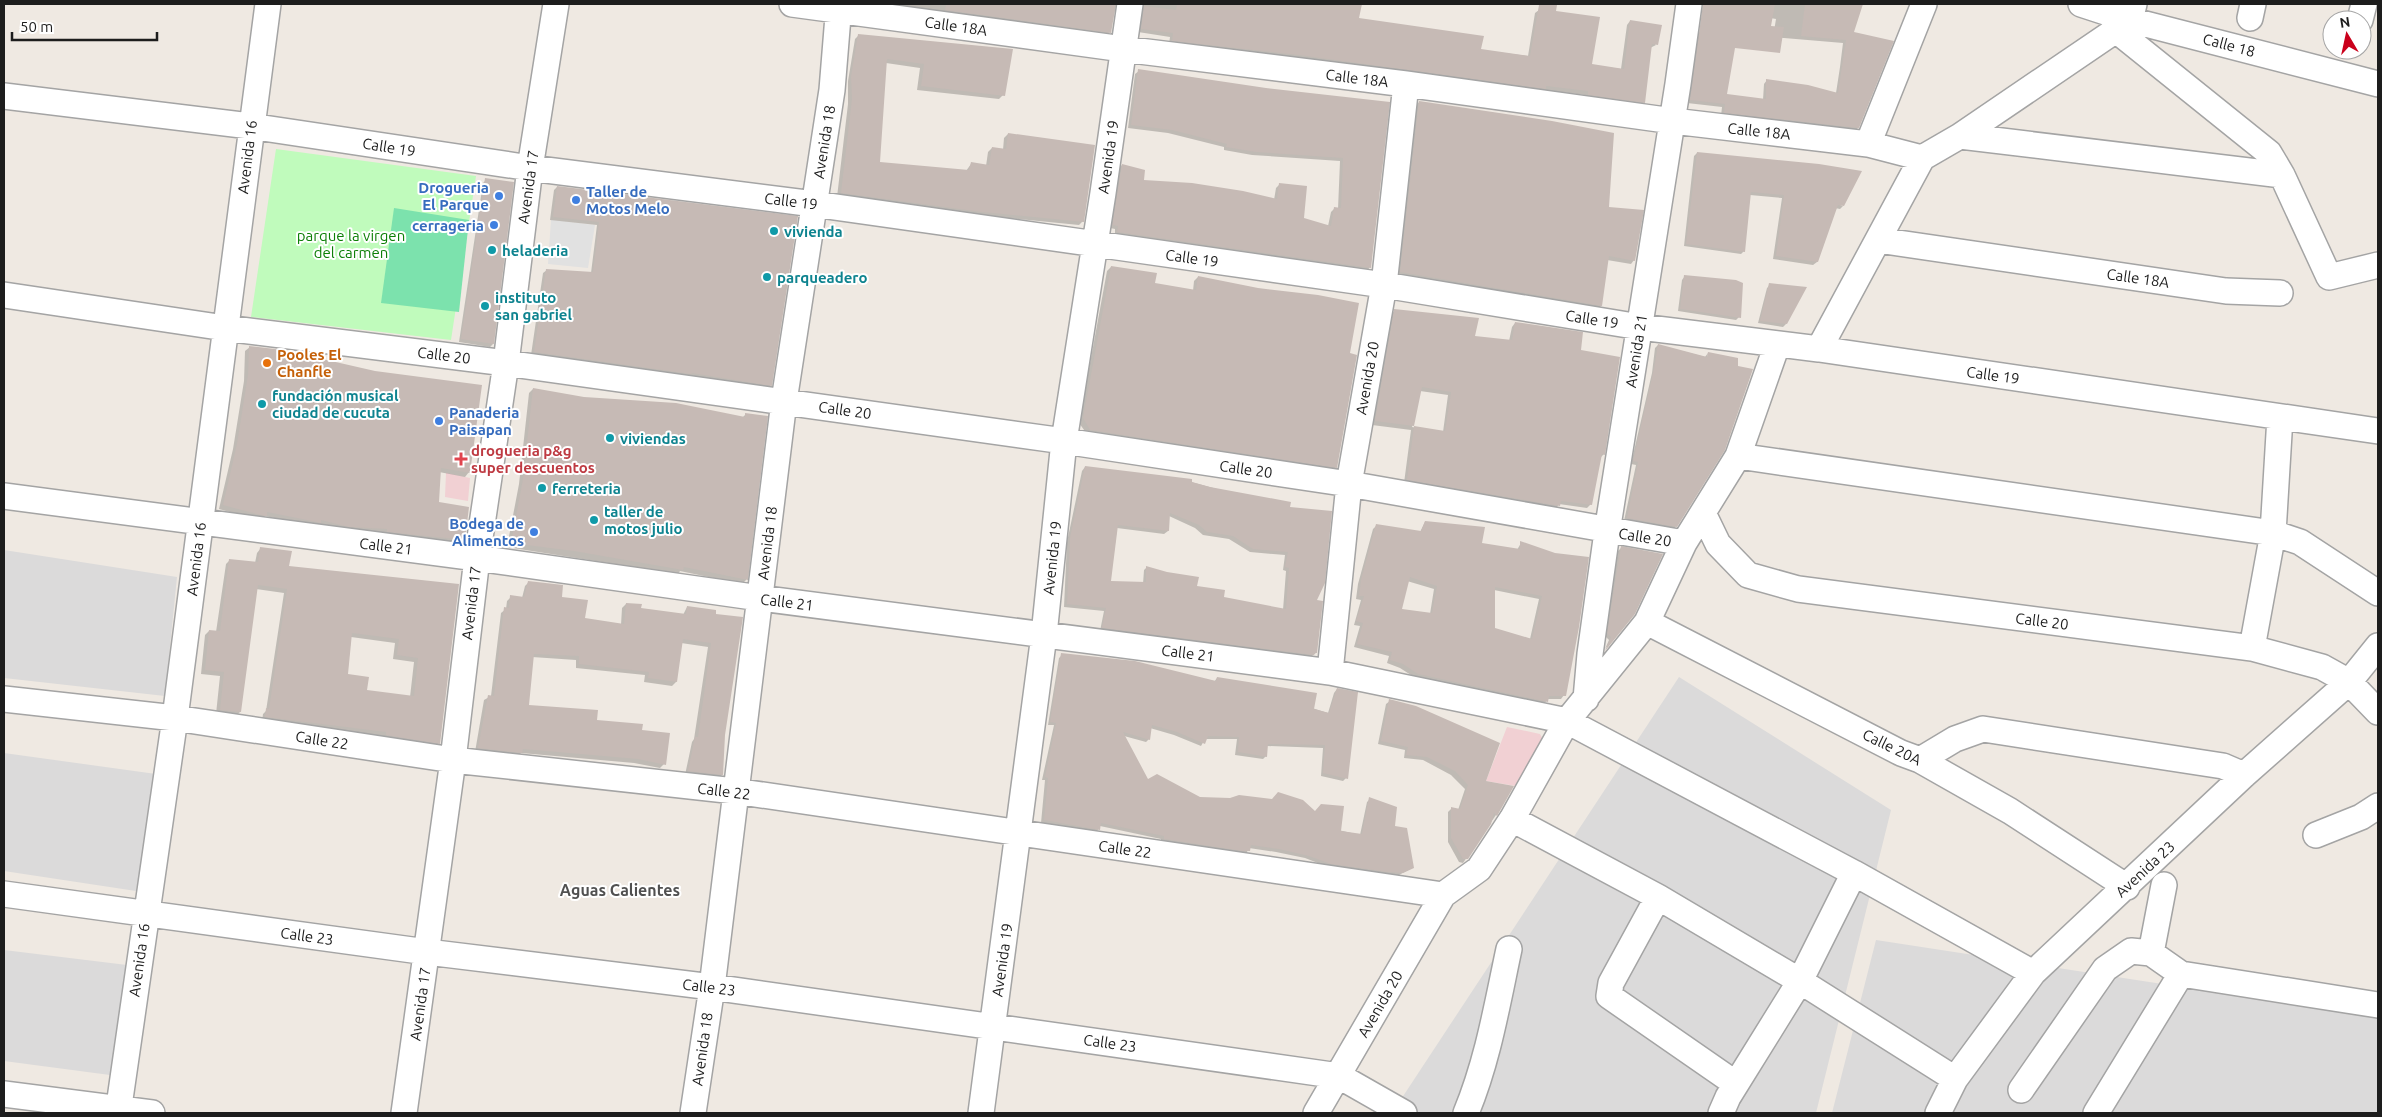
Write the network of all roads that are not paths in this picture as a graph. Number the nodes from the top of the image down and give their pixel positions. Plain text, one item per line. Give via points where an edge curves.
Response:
1 (268, 4) edge
2 (556, 4) edge
3 (792, 4) edge
4 (1130, 4) edge
5 (1689, 4) edge
6 (1924, 4) edge
7 (2082, 4) edge
8 (839, 7) edge
9 (2127, 18) edge
10 (1123, 50) junction
11 (1406, 84) junction
12 (2378, 84) edge
13 (4, 96) edge
14 (1673, 122) junction
15 (250, 126) junction
16 (1960, 136) junction
17 (1868, 144) junction
18 (1922, 158) junction
19 (530, 168) junction
20 (2282, 174) junction
21 (814, 204) junction
22 (1878, 240) junction
23 (1096, 244) junction
24 (2378, 265) edge
25 (1384, 285) junction
26 (2280, 293) dead end
27 (4, 295) edge
28 (1640, 327) junction
29 (225, 328) junction
30 (1777, 345) junction
31 (1819, 349) junction
32 (506, 363) junction
33 (784, 401) junction
34 (2280, 417) junction
35 (2378, 430) edge
36 (1064, 441) junction
37 (1738, 456) junction
38 (1349, 484) junction
39 (4, 496) edge
40 (1703, 513) junction
41 (201, 522) junction
42 (1608, 532) junction
43 (2273, 533) junction
44 (1684, 543) junction
45 (477, 558) junction
46 (2378, 593) edge
47 (760, 598) junction
48 (1648, 622) junction
49 (1044, 635) junction
50 (2378, 646) edge
51 (2252, 648) junction
52 (1330, 672) junction
53 (2349, 682) junction
54 (1586, 698) junction
55 (4, 699) edge
56 (2378, 712) edge
57 (175, 718) junction
58 (1567, 721) junction
59 (453, 760) junction
60 (1920, 760) junction
61 (2244, 775) junction
62 (735, 792) junction
63 (2378, 806) edge
64 (1512, 819) junction
65 (1019, 833) junction
66 (2316, 835) dead end
67 (1854, 873) junction
68 (2164, 885) dead end
69 (2127, 887) junction
70 (4, 894) edge
71 (1443, 895) junction
72 (1658, 896) junction
73 (146, 914) junction
74 (1508, 949) dead end
75 (427, 952) junction
76 (2151, 952) junction
77 (2033, 973) junction
78 (2181, 974) junction
79 (1800, 981) junction
80 (712, 987) junction
81 (2378, 1005) edge
82 (992, 1026) junction
83 (1339, 1076) junction
84 (1954, 1079) junction
85 (1736, 1084) junction
86 (2021, 1090) dead end
87 (4, 1094) edge
88 (118, 1111) edge
89 (152, 1113) edge
90 (404, 1113) edge
91 (693, 1113) edge
92 (981, 1113) edge
93 (1316, 1113) edge
94 (1404, 1113) edge
95 (1466, 1113) edge
96 (1721, 1113) edge
97 (1938, 1113) edge
98 (2096, 1113) edge

1 - 15 street, Avenida 16
2 - 19 street, Avenida 17
3 - 8 street, Calle 18A
4 - 10 street, Avenida 19
5 - 14 street, Avenida 21
6 - 17 street
7 - 9 street, Calle 18
8 - 10 street, Calle 18A
8 - 21 street, Avenida 18 via 832,90
9 - 12 street, Calle 18
9 - 16 street
9 - 20 street via 2268,153
10 - 11 street, Calle 18A
10 - 23 street, Avenida 19
11 - 14 street, Calle 18A
11 - 25 street, Avenida 20
13 - 15 street, Calle 19
14 - 17 street, Calle 18A
14 - 28 street, Avenida 21
15 - 19 street, Calle 19
15 - 29 street, Avenida 16
16 - 18 street
16 - 20 street
17 - 18 street, Calle 18A
18 - 22 street
19 - 21 street, Calle 19
19 - 32 street, Avenida 17
20 - 24 street via 2329,277
21 - 23 street, Calle 19
21 - 33 street, Avenida 18
22 - 26 street, Calle 18A via 2226,291
22 - 31 street
23 - 25 street, Calle 19
23 - 36 street, Avenida 19
25 - 28 street, Calle 19
25 - 38 street, Avenida 20
27 - 29 street, Calle 20
28 - 30 street, Calle 19
28 - 42 street, Avenida 21
29 - 32 street, Calle 20
29 - 41 street, Avenida 16
30 - 31 street, Calle 19
30 - 37 street
31 - 34 street, Calle 19
32 - 33 street, Calle 20
32 - 45 street, Avenida 17
33 - 36 street, Calle 20
33 - 47 street, Avenida 18
34 - 35 street, Calle 19
34 - 43 street
36 - 38 street, Calle 20
36 - 49 street, Avenida 19
37 - 40 street
37 - 43 street
38 - 42 street, Calle 20
38 - 52 street, Avenida 20
39 - 41 street, Calle 21
40 - 44 street
40 - 51 street, Calle 20 via 1718,544 1748,575 1798,589
41 - 45 street, Calle 21
41 - 57 street, Avenida 16
42 - 44 street, Calle 20
42 - 54 street, Avenida 21
43 - 46 street via 2300,542
43 - 51 street
44 - 48 street
45 - 47 street, Calle 21
45 - 59 street, Avenida 17
47 - 49 street, Calle 21
47 - 62 street, Avenida 18
48 - 54 street
48 - 60 street, Calle 20A
49 - 52 street, Calle 21
49 - 65 street, Avenida 19
50 - 53 street, Avenida 23
51 - 53 street, Calle 20 via 2322,667
52 - 58 street, Calle 21
53 - 56 street, Calle 20
53 - 61 street, Avenida 23
54 - 58 street
55 - 57 street, Calle 22
57 - 59 street, Calle 22
57 - 73 street, Avenida 16
58 - 64 street
58 - 67 street, Calle 21
59 - 62 street, Calle 22
59 - 75 street, Avenida 17
60 - 61 street via 1955,739 1982,729 2222,766
60 - 69 street, Calle 20A via 2010,811
61 - 69 street, Avenida 23
62 - 65 street, Calle 22
62 - 80 street, Avenida 18
63 - 66 street via 2361,817
64 - 71 street via 1479,869
64 - 72 street
65 - 71 street, Calle 22
65 - 82 street, Avenida 19
67 - 77 street, Calle 21
67 - 79 street
68 - 76 street
69 - 77 street, Avenida 23
70 - 73 street, Calle 23
71 - 83 street, Avenida 20
72 - 79 street
72 - 85 street via 1611,983 1609,996
73 - 75 street, Calle 23
73 - 88 street, Avenida 16
74 - 95 street via 1491,1038
75 - 80 street, Calle 23
75 - 90 street, Avenida 17
76 - 78 street
76 - 86 street via 2131,951 2105,969
77 - 84 street, Avenida 23
78 - 81 street
78 - 98 street
79 - 84 street
79 - 85 street
80 - 82 street, Calle 23
80 - 91 street, Avenida 18
82 - 83 street, Calle 23
82 - 92 street, Avenida 19
83 - 93 street, Avenida 20
83 - 94 street, Calle 23
84 - 97 street, Avenida 23
85 - 96 street
87 - 88 street
88 - 89 street

